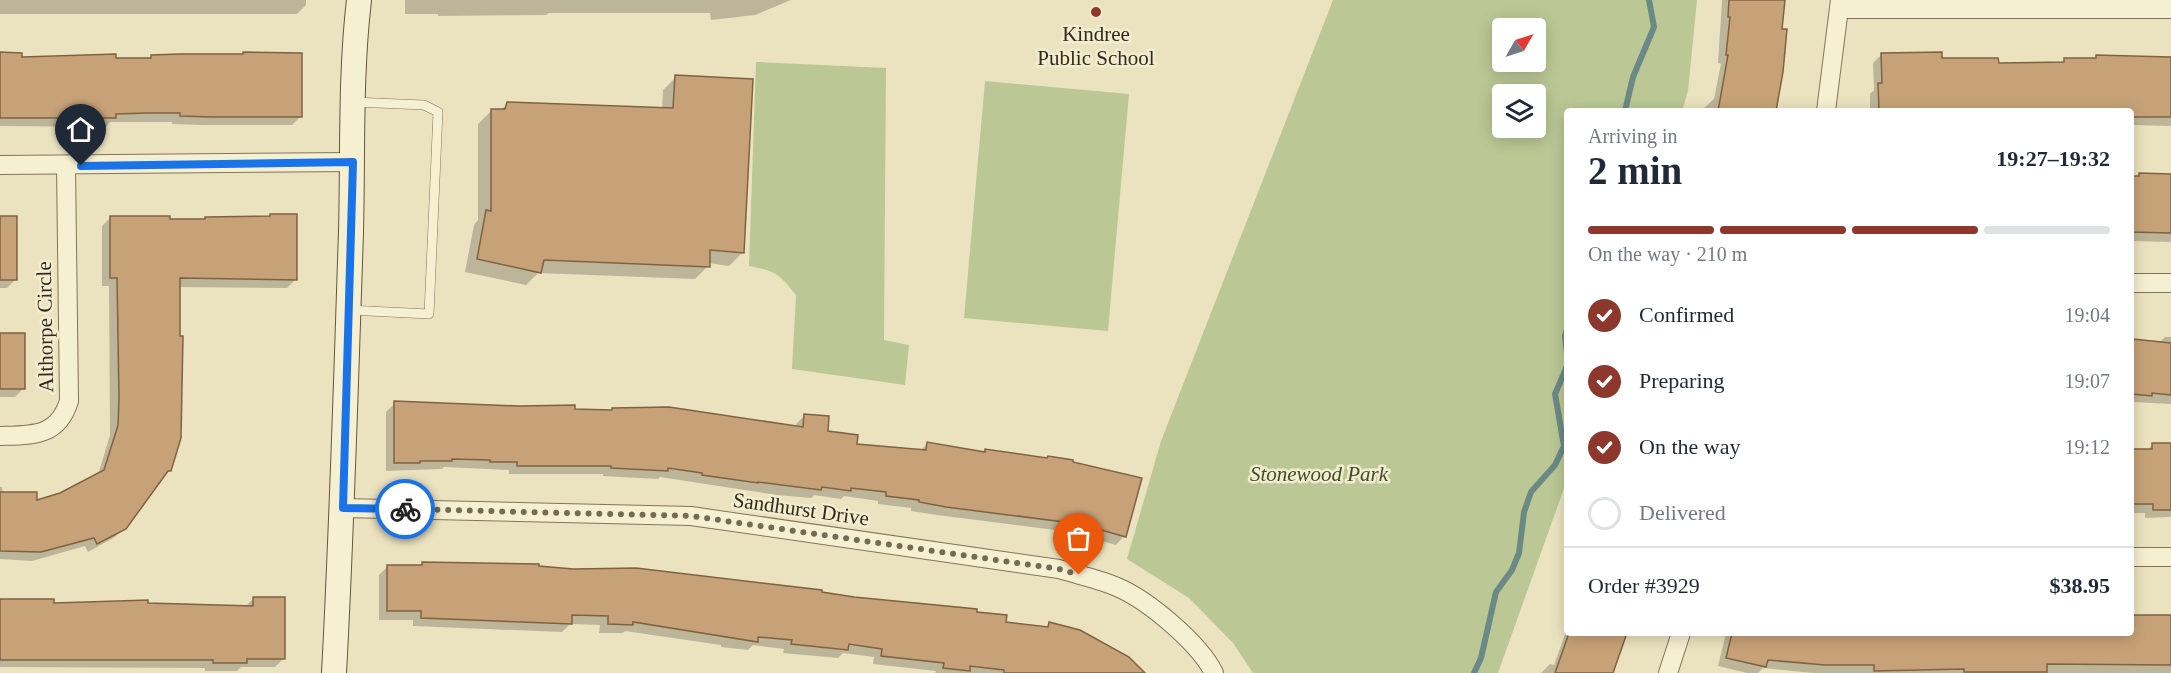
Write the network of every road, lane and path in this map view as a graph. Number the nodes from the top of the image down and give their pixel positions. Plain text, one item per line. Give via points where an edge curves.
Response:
1 (359, 0) edge
2 (1840, 4) edge
3 (2171, 9) edge
4 (353, 102) junction
5 (1826, 108) edge
6 (353, 162) junction
7 (0, 165) edge
8 (66, 166) junction
9 (2134, 283) edge
10 (2171, 283) edge
11 (348, 310) junction
12 (0, 435) edge
13 (343, 508) junction
14 (2134, 557) edge
15 (2171, 557) edge
16 (1680, 636) edge
17 (334, 673) edge
18 (1214, 673) edge
19 (1668, 673) edge

1 - 4 street
2 - 3 street
2 - 5 street
4 - 6 street
4 - 11 lane via 424,105 438,112 429,314
6 - 8 street
6 - 11 street
7 - 8 street
8 - 12 street, Althorpe Circle via 69,401 66,412 45,432
9 - 10 street
11 - 13 street
13 - 17 street
13 - 18 street, Sandhurst Drive via 691,516 1059,569 1118,587 1153,609 1208,662
14 - 15 street
16 - 19 street

